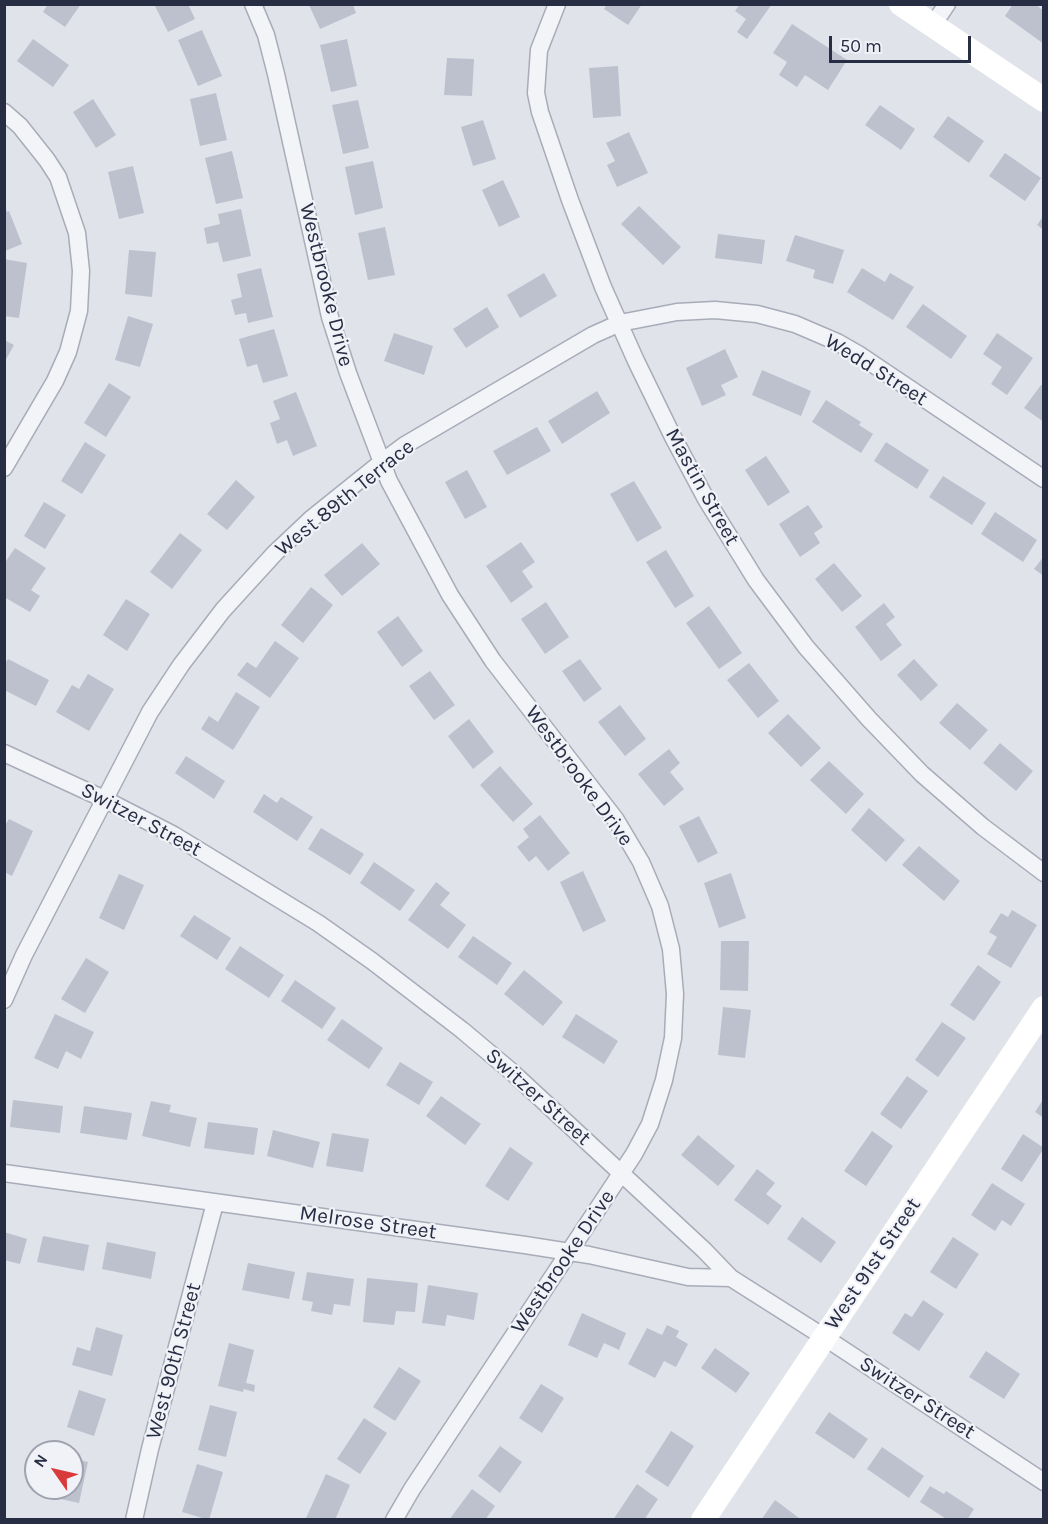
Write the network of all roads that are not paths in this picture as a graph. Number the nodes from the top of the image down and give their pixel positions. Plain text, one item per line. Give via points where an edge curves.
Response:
1 (253, 4) edge
2 (557, 4) edge
3 (902, 4) edge
4 (947, 4) edge
5 (933, 26) junction
6 (1044, 100) edge
7 (4, 112) edge
8 (620, 323) junction
9 (382, 462) junction
10 (4, 468) edge
11 (1044, 479) edge
12 (4, 753) edge
13 (104, 799) junction
14 (1044, 873) edge
15 (4, 1000) edge
16 (1044, 1008) edge
17 (4, 1173) edge
18 (622, 1174) junction
19 (215, 1203) junction
20 (570, 1253) junction
21 (731, 1278) junction
22 (824, 1337) junction
23 (1044, 1482) edge
24 (134, 1520) edge
25 (394, 1520) edge
26 (703, 1520) edge

1 - 9 street, Westbrooke Drive via 276,74 330,317
2 - 8 street, Mastin Street via 539,50 536,93 570,200
3 - 5 street
4 - 5 street
5 - 6 street
7 - 10 street via 20,126 58,177 77,233 81,271 79,311 68,352
8 - 9 street, West 89th Terrace via 593,335
8 - 11 street, Wedd Street via 676,312 715,310 757,314 795,324 858,354
8 - 14 street, Mastin Street via 706,499 756,580 806,647 922,774 982,827
9 - 13 street, West 89th Terrace via 311,519 223,610 150,712
9 - 18 street, Westbrooke Drive via 450,595 493,661 616,820 641,862 660,906 672,960 673,1038 650,1124
12 - 13 street, Switzer Street
13 - 15 street, West 89th Terrace
13 - 18 street, Switzer Street via 226,866 372,961 512,1072
16 - 22 street, West 91st Street
17 - 19 street, Melrose Street
18 - 20 street, Westbrooke Drive
18 - 21 street, Switzer Street
19 - 20 street, Melrose Street
19 - 24 street, West 90th Street
20 - 21 street, Melrose Street via 688,1278
20 - 25 street, Westbrooke Drive
21 - 22 street, Switzer Street
22 - 23 street, Switzer Street
22 - 26 street, West 91st Street

